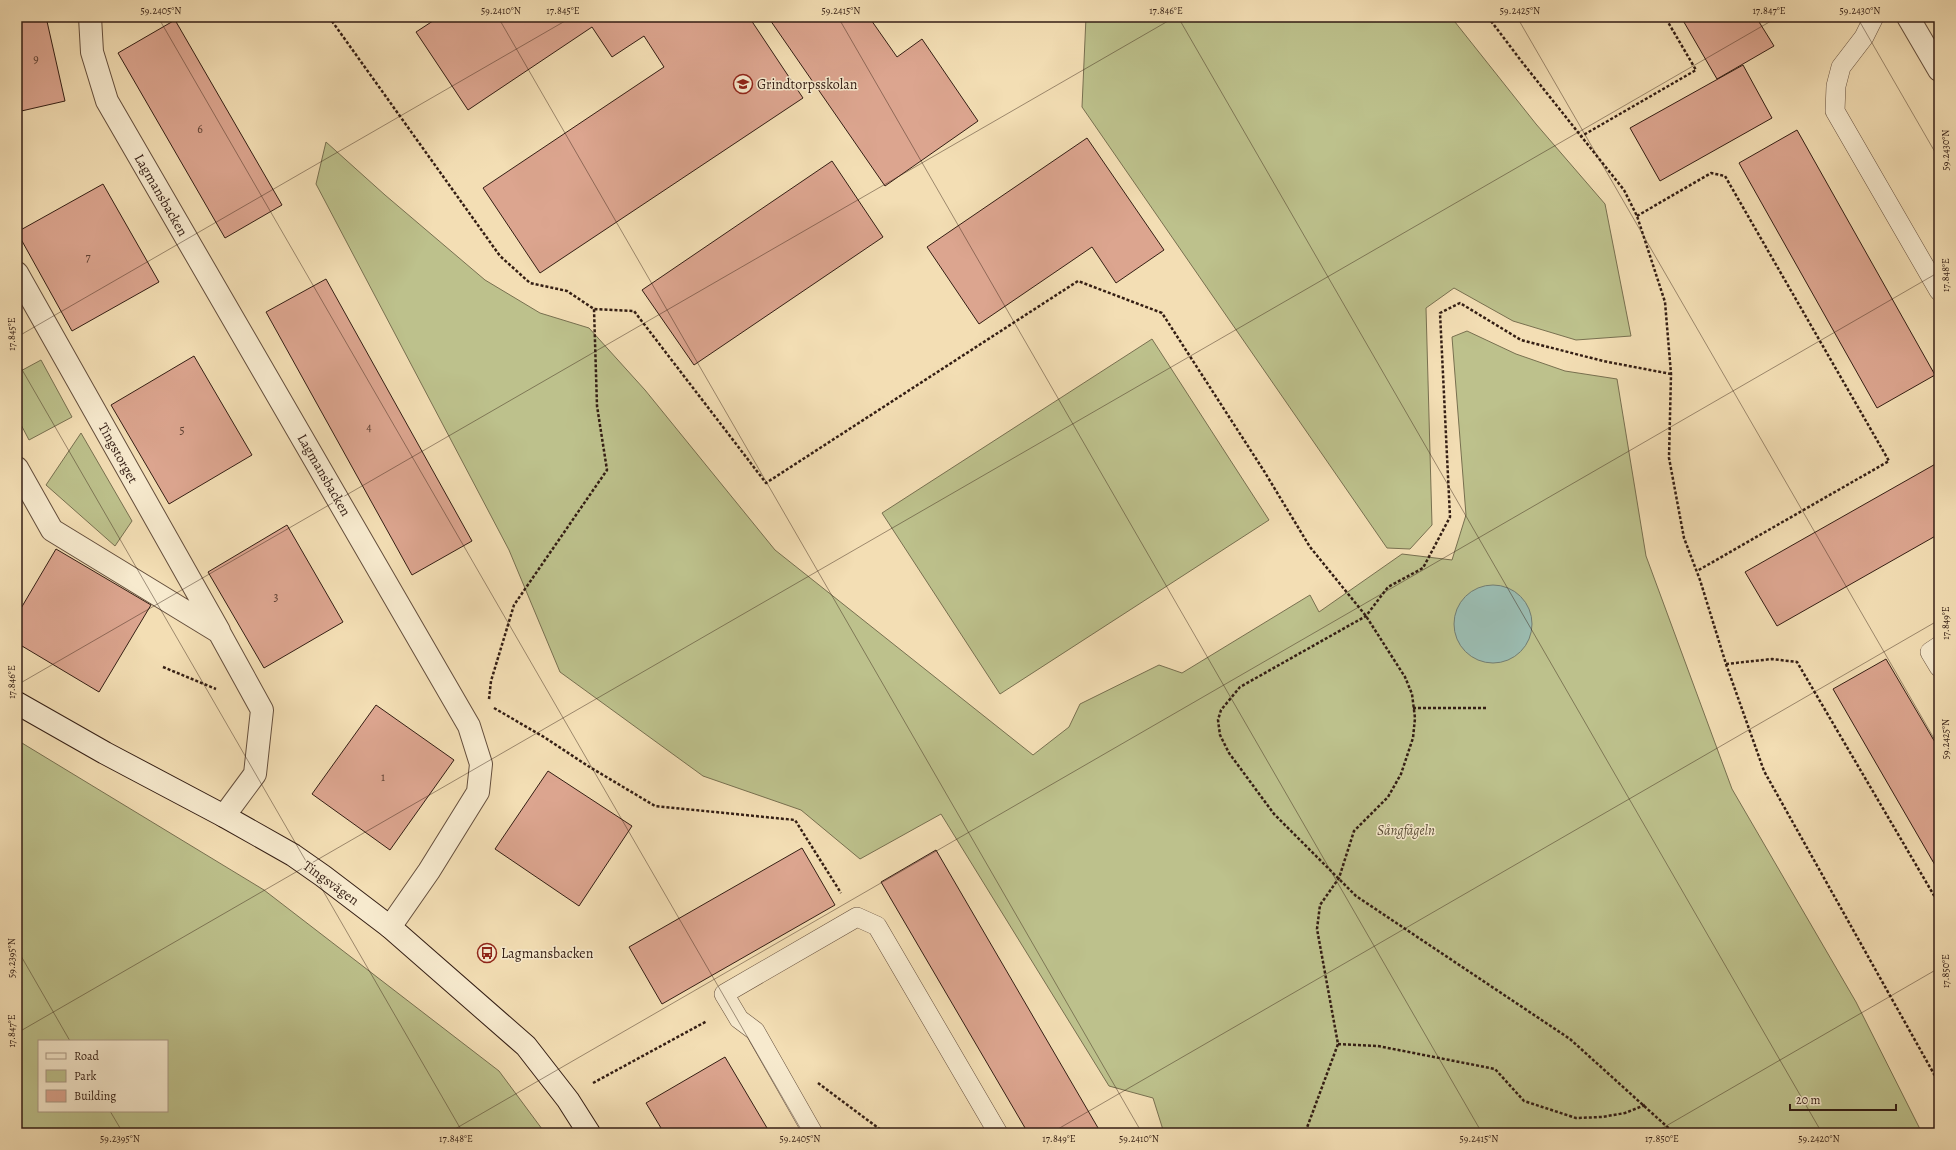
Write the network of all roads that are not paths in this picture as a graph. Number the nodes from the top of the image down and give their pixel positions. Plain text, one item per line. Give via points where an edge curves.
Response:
1 (90, 17) edge
2 (1874, 17) edge
3 (1908, 17) edge
4 (1939, 70) edge
5 (17, 273) edge
6 (1939, 291) edge
7 (17, 468) edge
8 (219, 632) junction
9 (1939, 646) edge
10 (1939, 667) edge
11 (17, 703) edge
12 (224, 816) junction
13 (390, 927) junction
14 (589, 1133) edge
15 (813, 1133) edge
16 (998, 1133) edge

1 - 13 street, Lagmansbacken via 92,52 107,101 469,726 481,764 478,792 429,871
2 - 6 lane via 1864,37 1841,67 1836,86 1836,111
3 - 4 street
5 - 8 street, Tingstorget
7 - 8 street, Tingstorget via 52,530
8 - 12 street, Tingstorget via 262,710 255,774
9 - 10 lane via 1930,652
11 - 12 street, Tingsvägen
12 - 13 street, Tingsvägen via 292,855
13 - 14 street, Tingsvägen via 526,1046 568,1100
15 - 16 lane via 755,1031 739,1019 724,994 857,917 877,926

